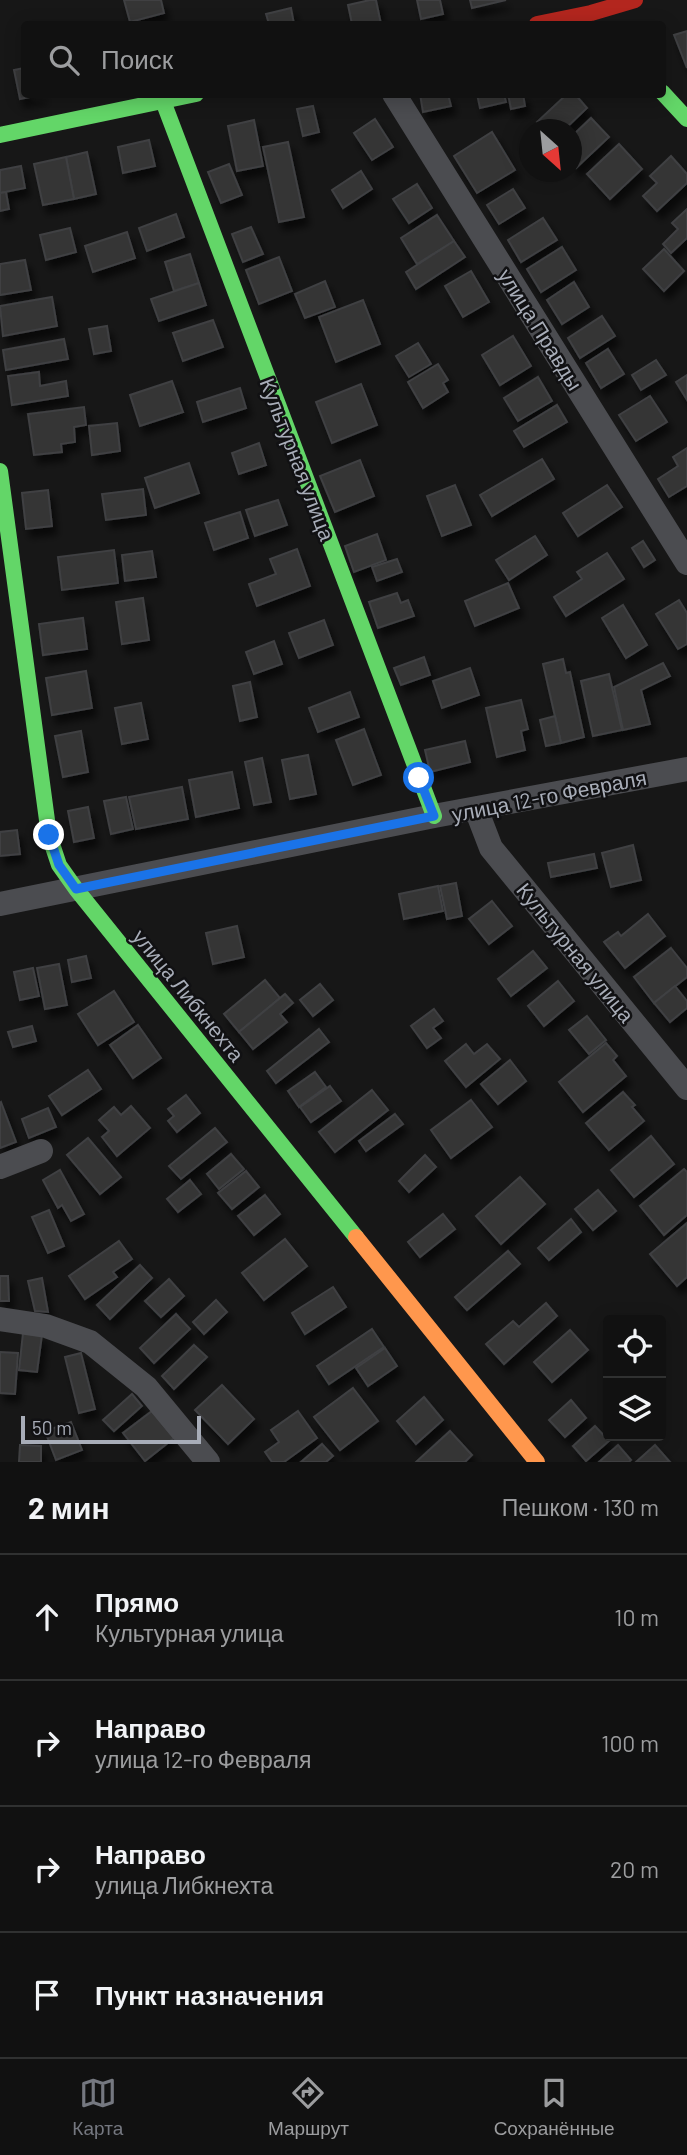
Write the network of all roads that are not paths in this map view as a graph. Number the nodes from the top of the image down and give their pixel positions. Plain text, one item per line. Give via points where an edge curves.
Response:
1 (635, 0) edge
2 (590, 12) edge
3 (550, 21) edge
4 (666, 95) edge
5 (177, 98) edge
6 (396, 98) edge
7 (163, 101) junction
8 (687, 119) edge
9 (0, 135) edge
10 (0, 471) edge
11 (687, 563) edge
12 (687, 769) edge
13 (476, 809) junction
14 (434, 816) junction
15 (76, 889) junction
16 (0, 904) edge
17 (687, 1088) edge
18 (41, 1151) dead end
19 (0, 1167) edge
20 (0, 1319) edge
21 (208, 1462) edge
22 (537, 1462) edge

1 - 2 street
2 - 3 street
4 - 8 street
5 - 7 street
6 - 11 street, улица Правды
7 - 9 street
7 - 14 street, Культурная улица
10 - 15 street, улица Либкнехта via 49,835 59,865
12 - 13 street, улица 12-го Февраля
13 - 14 street, улица 12-го Февраля
13 - 17 street, Культурная улица via 491,848
14 - 15 street, улица 12-го Февраля
15 - 16 street, улица 12-го Февраля
15 - 22 street, улица Либкнехта
18 - 19 street
20 - 21 street via 46,1326 90,1342 146,1387

